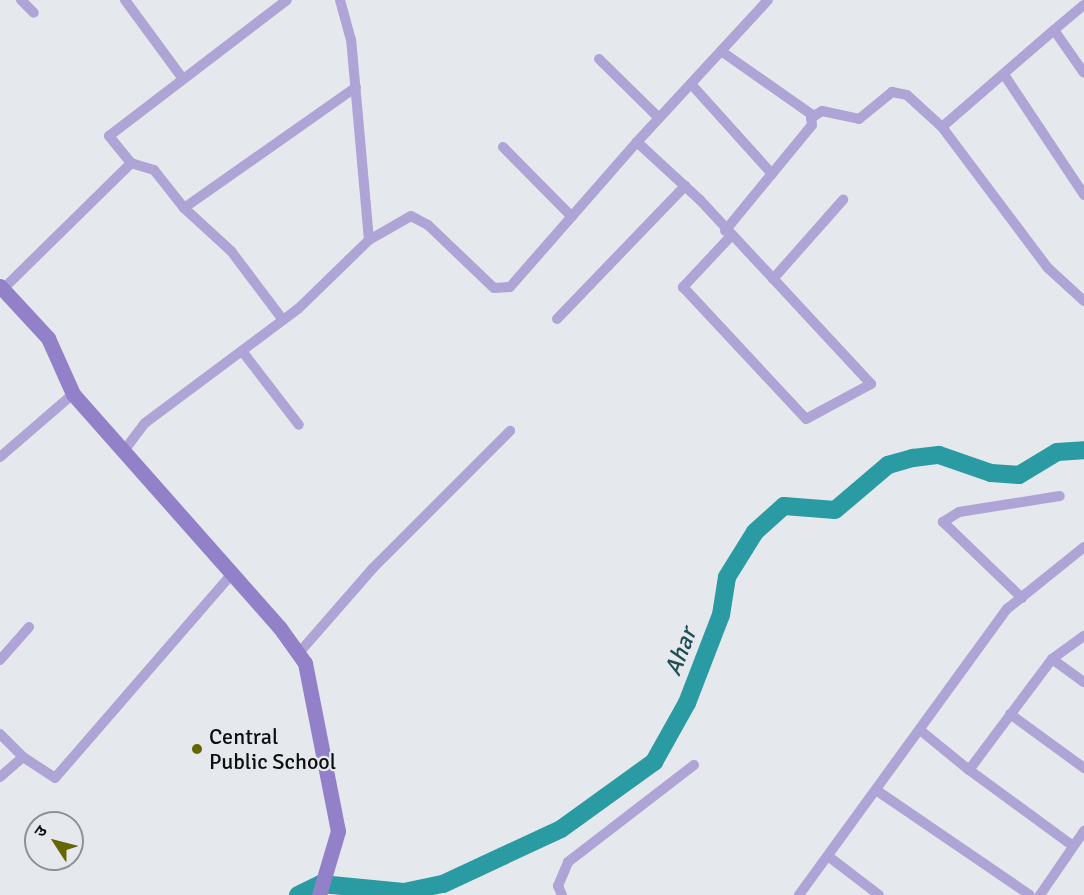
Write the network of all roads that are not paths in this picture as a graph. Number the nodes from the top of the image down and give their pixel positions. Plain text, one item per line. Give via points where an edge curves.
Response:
1 (21, 0) edge
2 (125, 0) edge
3 (286, 0) edge
4 (340, 0) edge
5 (768, 0) edge
6 (1084, 5) edge
7 (34, 13) dead end
8 (1054, 30) junction
9 (721, 51) junction
10 (599, 59) dead end
11 (1084, 73) edge
12 (1005, 76) junction
13 (183, 79) junction
14 (691, 84) junction
15 (356, 87) junction
16 (659, 118) junction
17 (811, 118) junction
18 (942, 127) junction
19 (637, 142) junction
20 (503, 147) dead end
21 (131, 163) junction
22 (772, 174) junction
23 (685, 186) junction
24 (1084, 195) edge
25 (843, 200) dead end
26 (184, 208) junction
27 (572, 217) junction
28 (727, 234) junction
29 (369, 240) junction
30 (773, 279) junction
31 (1, 287) edge
32 (1084, 301) edge
33 (557, 319) dead end
34 (283, 320) junction
35 (242, 351) junction
36 (73, 394) junction
37 (299, 425) dead end
38 (510, 431) dead end
39 (123, 452) junction
40 (0, 457) edge
41 (1060, 496) dead end
42 (1084, 547) edge
43 (232, 574) junction
44 (1022, 597) junction
45 (29, 627) dead end
46 (1084, 636) edge
47 (298, 654) junction
48 (1, 656) edge
49 (1052, 659) junction
50 (1084, 682) edge
51 (1010, 714) junction
52 (920, 730) junction
53 (0, 734) edge
54 (23, 757) junction
55 (694, 765) dead end
56 (1084, 768) edge
57 (969, 770) junction
58 (0, 777) edge
59 (876, 790) junction
60 (1084, 831) edge
61 (1073, 846) junction
62 (828, 856) junction
63 (319, 895) edge
64 (562, 895) edge
65 (799, 895) edge
66 (879, 895) edge
67 (1030, 895) edge
68 (1040, 895) edge

1 - 7 street
2 - 13 street
3 - 13 street
4 - 15 street
5 - 9 street
6 - 8 street
8 - 11 street
8 - 12 street
9 - 14 street
9 - 17 street
10 - 16 street
12 - 18 street
12 - 24 street
13 - 21 street via 109,135
14 - 16 street
14 - 22 street
15 - 26 street
15 - 29 street
16 - 19 street
17 - 18 street via 822,111 859,119 892,92 907,95
17 - 22 street via 808,136
18 - 32 street via 1048,268
19 - 23 street
19 - 27 street
20 - 27 street
21 - 26 street via 154,170
21 - 31 street
22 - 28 street
23 - 28 street
23 - 33 street
25 - 30 street
26 - 34 street via 231,251
27 - 29 street via 510,287 494,288 428,225 411,216
28 - 30 street
28 - 30 street via 683,287 806,419 871,384
29 - 34 street
31 - 36 street via 48,338
34 - 35 street
35 - 37 street
35 - 39 street via 145,423
36 - 39 street
36 - 40 street
38 - 47 street via 373,568
39 - 43 street
41 - 44 street via 959,512 943,522
42 - 44 street
43 - 47 street
43 - 54 street via 55,778
44 - 52 street via 1007,609
45 - 48 street
46 - 49 street
47 - 63 street via 305,663 338,831
49 - 50 street
49 - 51 street
51 - 56 street
51 - 57 street
52 - 57 street
52 - 59 street
53 - 54 street
54 - 58 street
55 - 64 street via 568,862 558,886
57 - 61 street
59 - 62 street
59 - 67 street
60 - 61 street
61 - 68 street
62 - 65 street
62 - 66 street

